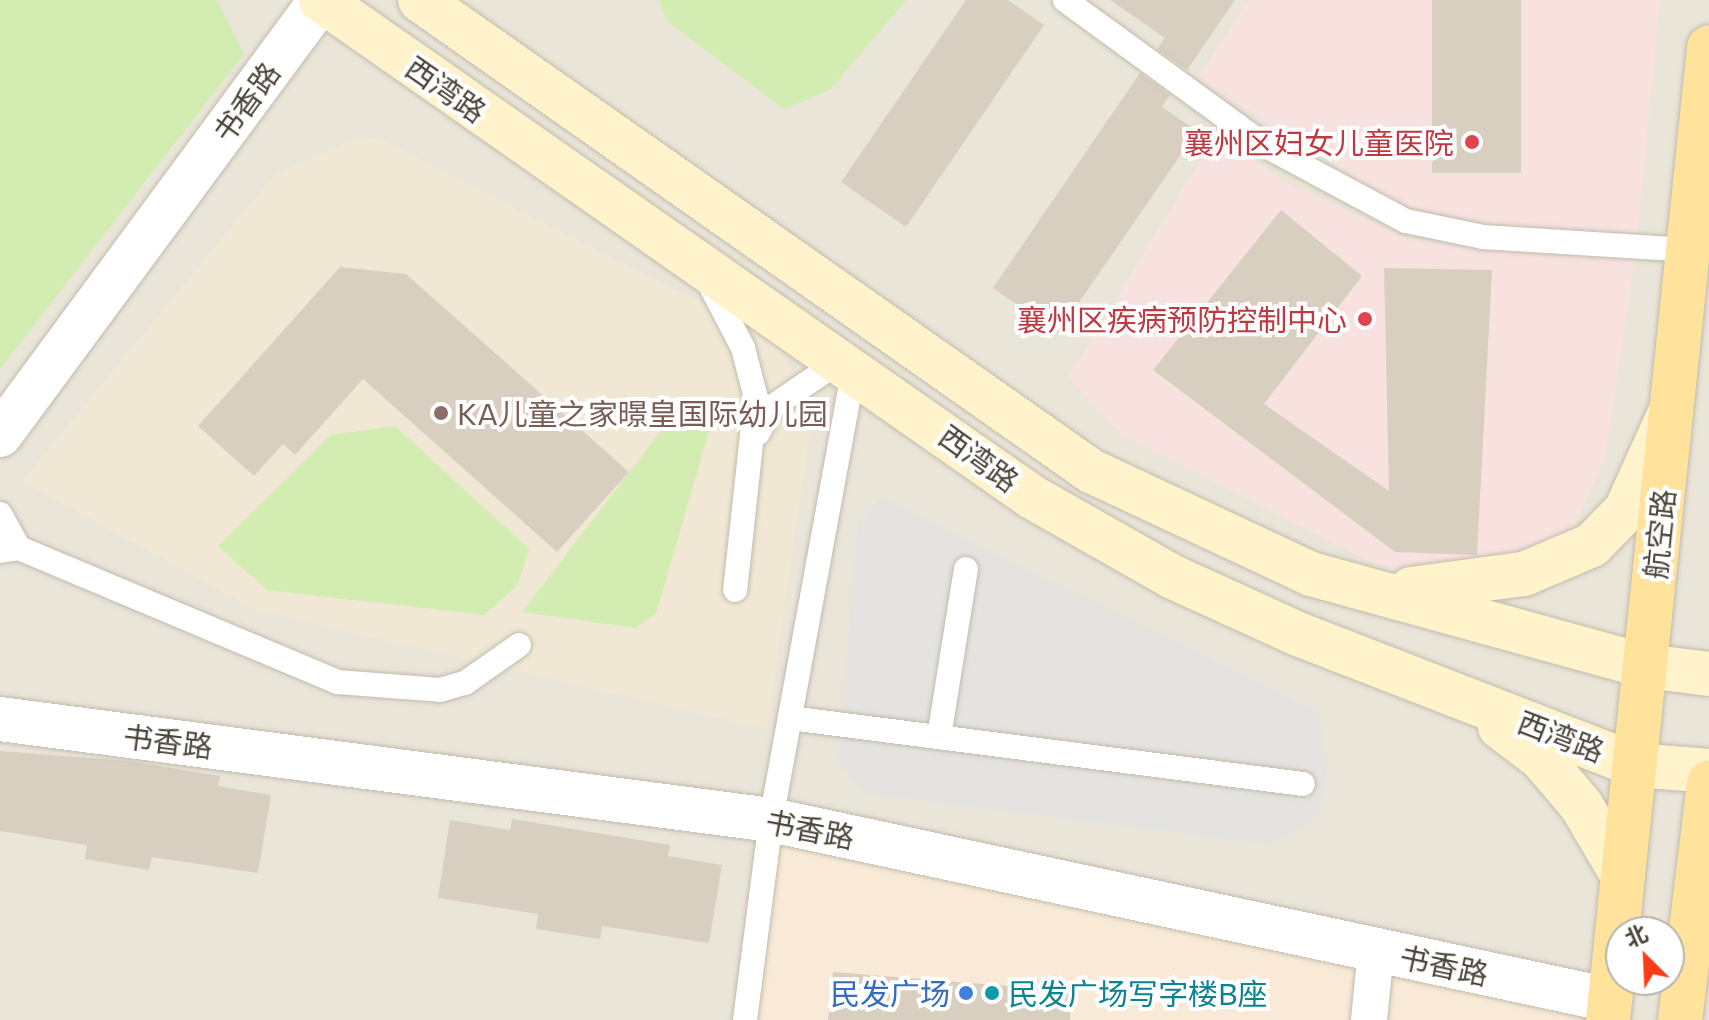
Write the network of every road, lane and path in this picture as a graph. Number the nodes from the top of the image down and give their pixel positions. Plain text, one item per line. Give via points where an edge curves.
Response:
1 (321, 0) edge
2 (420, 0) edge
3 (1065, 0) edge
4 (1709, 47) edge
5 (1688, 250) junction
6 (703, 270) junction
7 (848, 363) junction
8 (1672, 407) junction
9 (0, 435) edge
10 (757, 435) junction
11 (0, 514) edge
12 (10, 549) edge
13 (966, 569) dead end
14 (735, 590) dead end
15 (1372, 590) junction
16 (519, 645) dead end
17 (1645, 666) junction
18 (1709, 674) edge
19 (1460, 697) junction
20 (790, 718) junction
21 (0, 719) edge
22 (939, 737) junction
23 (1635, 765) junction
24 (1709, 771) edge
25 (1709, 783) edge
26 (1303, 784) dead end
27 (771, 820) junction
28 (1623, 876) junction
29 (1376, 950) junction
30 (1609, 1010) edge
31 (745, 1020) edge
32 (1369, 1020) edge
33 (1680, 1020) edge

1 - 6 main road, 西湾路
1 - 9 street, 书香路
2 - 15 main road, 西湾路 via 1091,471 1311,574
3 - 5 lane via 1264,145 1406,221 1483,237
4 - 5 main road, 航空路
5 - 8 main road, 航空路
6 - 7 main road, 西湾路
6 - 10 lane via 743,348
7 - 10 lane via 772,407
7 - 19 main road, 西湾路 via 1032,497 1173,577
7 - 20 lane
8 - 15 main road via 1626,510 1592,545 1524,574 1465,587
8 - 17 main road, 航空路
10 - 14 lane
11 - 12 lane
12 - 16 lane via 337,682 440,690 465,683
13 - 22 lane
15 - 17 main road, 西湾路
17 - 18 main road, 西湾路
17 - 23 main road, 航空路
19 - 23 main road, 西湾路
19 - 28 main road via 1541,758 1581,805
20 - 22 lane
20 - 27 lane
21 - 27 street, 书香路
22 - 26 lane
23 - 24 main road, 西湾路
23 - 28 main road, 航空路
25 - 33 main road
27 - 29 street, 书香路
27 - 31 lane
28 - 30 main road, 航空路
29 - 30 street, 书香路
29 - 32 street

